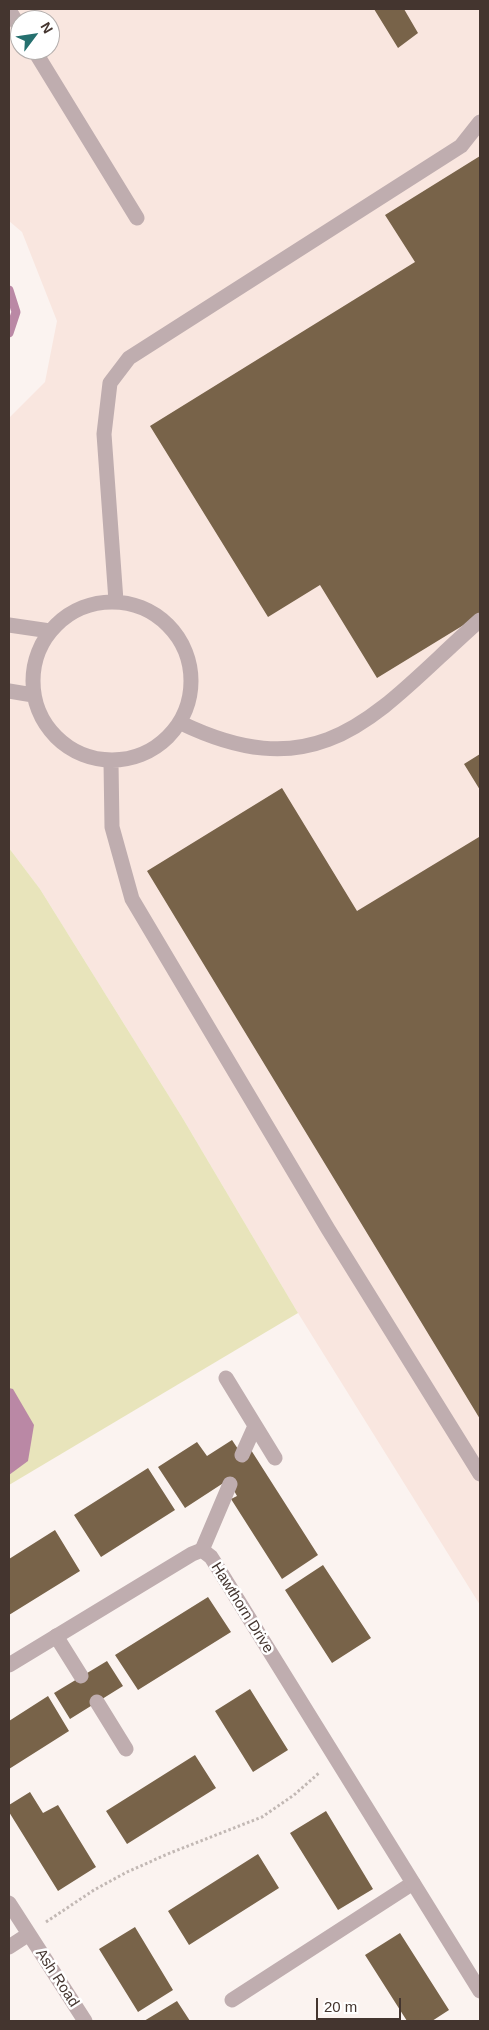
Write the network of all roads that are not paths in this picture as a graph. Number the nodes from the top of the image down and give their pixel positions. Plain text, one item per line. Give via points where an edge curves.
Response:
1 (40, 60) edge
2 (480, 122) edge
3 (137, 218) dead end
4 (116, 601) junction
5 (480, 620) edge
6 (9, 625) edge
7 (50, 632) junction
8 (9, 691) edge
9 (33, 695) junction
10 (181, 723) junction
11 (112, 762) junction
12 (226, 1378) dead end
13 (255, 1426) junction
14 (242, 1455) dead end
15 (275, 1458) dead end
16 (480, 1474) edge
17 (230, 1484) dead end
18 (202, 1550) junction
19 (56, 1636) junction
20 (9, 1665) edge
21 (81, 1676) dead end
22 (97, 1702) dead end
23 (126, 1748) dead end
24 (413, 1883) junction
25 (9, 1903) edge
26 (29, 1934) junction
27 (9, 1947) edge
28 (480, 1991) edge
29 (232, 2000) dead end
30 (85, 2021) edge

1 - 3 street
2 - 4 street via 461,146 124,364 110,383 104,434
4 - 7 street via 89,604 64,617
4 - 10 street via 143,607 167,622 184,644 192,670 191,698
5 - 10 street via 391,702 356,726 311,746 284,750 250,746 209,737
6 - 7 street
7 - 9 street via 36,655
8 - 9 street
9 - 11 street via 43,721 60,742 84,756
10 - 11 street via 162,744 138,757
11 - 16 street via 112,827 132,899 328,1229
12 - 13 street
13 - 14 street
13 - 15 street
17 - 18 street
18 - 19 street, Hawthorn Drive
18 - 24 street, Hawthorn Drive via 218,1568
19 - 20 street, Hawthorn Drive
19 - 21 street
22 - 23 street
24 - 28 street, Hawthorn Drive
24 - 29 street
25 - 26 street
26 - 27 street
26 - 30 street, Ash Road

